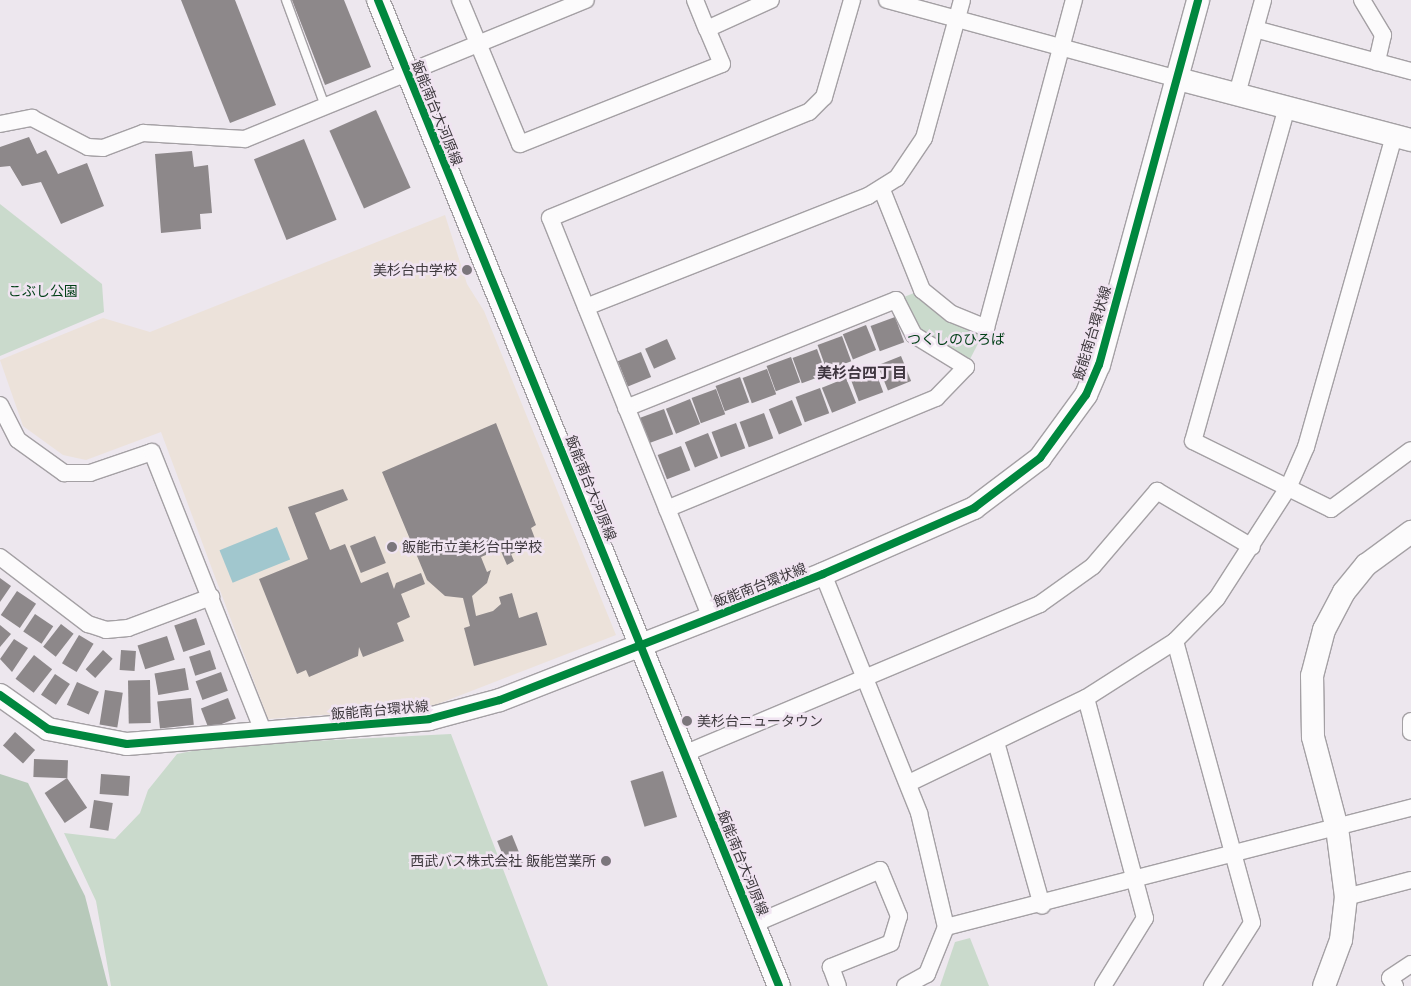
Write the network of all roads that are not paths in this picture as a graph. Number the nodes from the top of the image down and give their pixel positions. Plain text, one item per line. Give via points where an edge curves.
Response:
1 (286, 0) edge
2 (378, 0) edge
3 (460, 0) edge
4 (695, 0) edge
5 (771, 0) edge
6 (852, 0) edge
7 (886, 0) edge
8 (962, 0) edge
9 (1074, 0) edge
10 (1198, 0) edge
11 (1263, 0) edge
12 (1362, 0) edge
13 (582, 1) edge
14 (956, 19) junction
15 (707, 29) junction
16 (1255, 29) junction
17 (477, 44) junction
18 (1061, 48) junction
19 (1377, 62) junction
20 (1411, 71) edge
21 (407, 72) junction
22 (1178, 79) junction
23 (1237, 94) junction
24 (325, 106) junction
25 (1287, 107) junction
26 (0, 124) edge
27 (1402, 137) edge
28 (882, 190) junction
29 (586, 307) junction
30 (0, 405) edge
31 (626, 408) junction
32 (1411, 450) edge
33 (1288, 488) junction
34 (667, 509) junction
35 (1411, 532) edge
36 (1252, 547) junction
37 (0, 557) edge
38 (823, 574) junction
39 (211, 597) junction
40 (711, 618) junction
41 (1175, 641) junction
42 (641, 644) junction
43 (866, 678) junction
44 (0, 694) edge
45 (1086, 698) junction
46 (1411, 721) edge
47 (263, 731) junction
48 (1411, 732) edge
49 (996, 742) junction
50 (686, 753) junction
51 (908, 784) junction
52 (1411, 808) edge
53 (1337, 828) junction
54 (1232, 856) junction
55 (1411, 880) edge
56 (1136, 882) junction
57 (1346, 896) junction
58 (1042, 906) junction
59 (754, 924) junction
60 (946, 927) junction
61 (1411, 964) edge
62 (779, 986) edge
63 (838, 986) edge
64 (905, 986) edge
65 (1103, 986) edge
66 (1212, 986) edge
67 (1324, 986) edge
68 (1395, 986) edge

1 - 24 lane
2 - 21 street, 飯能南台大河原線
3 - 17 street
4 - 15 street
5 - 15 street
6 - 29 street via 824,97 809,112 550,218
7 - 14 street
8 - 14 street
9 - 18 street
10 - 22 street, 飯能南台環状線
11 - 16 street
12 - 19 street via 1383,35
13 - 17 street
14 - 18 street
14 - 28 street via 924,138 912,161
15 - 17 street via 722,64 520,144
16 - 19 street
16 - 23 street
17 - 21 street
18 - 22 street
18 - 28 street via 986,328 952,314 922,290
19 - 20 street
21 - 24 street
21 - 42 street, 飯能南台大河原線
22 - 23 street
22 - 38 street, 飯能南台環状線 via 1098,365 1068,422 1040,458 974,508
23 - 25 street
24 - 26 street via 244,139 143,133 103,148 88,147 32,118
25 - 27 street
25 - 33 street via 1193,441
27 - 33 street via 1306,447
28 - 29 street
29 - 31 street
30 - 39 street via 10,431 64,473 90,473 152,452
31 - 34 street
31 - 34 street via 896,300 914,335 966,367 936,398
32 - 33 street via 1331,509
33 - 36 street
34 - 40 street
35 - 53 street via 1366,565 1344,592 1316,651 1310,707 1312,737
36 - 41 street via 1217,598
36 - 43 street via 1157,491 1093,566 1040,604
37 - 39 street via 88,624 106,630 128,628
38 - 40 street, 飯能南台環状線
38 - 43 street
39 - 47 street
40 - 42 street, 飯能南台環状線
41 - 45 street
41 - 54 street
42 - 47 street, 飯能南台環状線 via 469,710 396,723
42 - 50 street, 飯能南台大河原線
43 - 50 street
43 - 51 street
44 - 47 street, 飯能南台環状線 via 48,729 90,740 127,744
45 - 49 street
45 - 56 street
46 - 48 street
49 - 51 street
49 - 58 street
50 - 59 street, 飯能南台大河原線
51 - 60 street
52 - 53 street
53 - 54 street
53 - 57 street
54 - 56 street
54 - 66 street via 1252,923
55 - 57 street
56 - 58 street
56 - 65 street via 1145,918
57 - 67 street via 1340,940
58 - 60 street
59 - 62 street, 飯能南台大河原線
59 - 63 street via 880,870 900,916 891,943 831,967
60 - 64 street via 927,974
61 - 68 street via 1390,978

